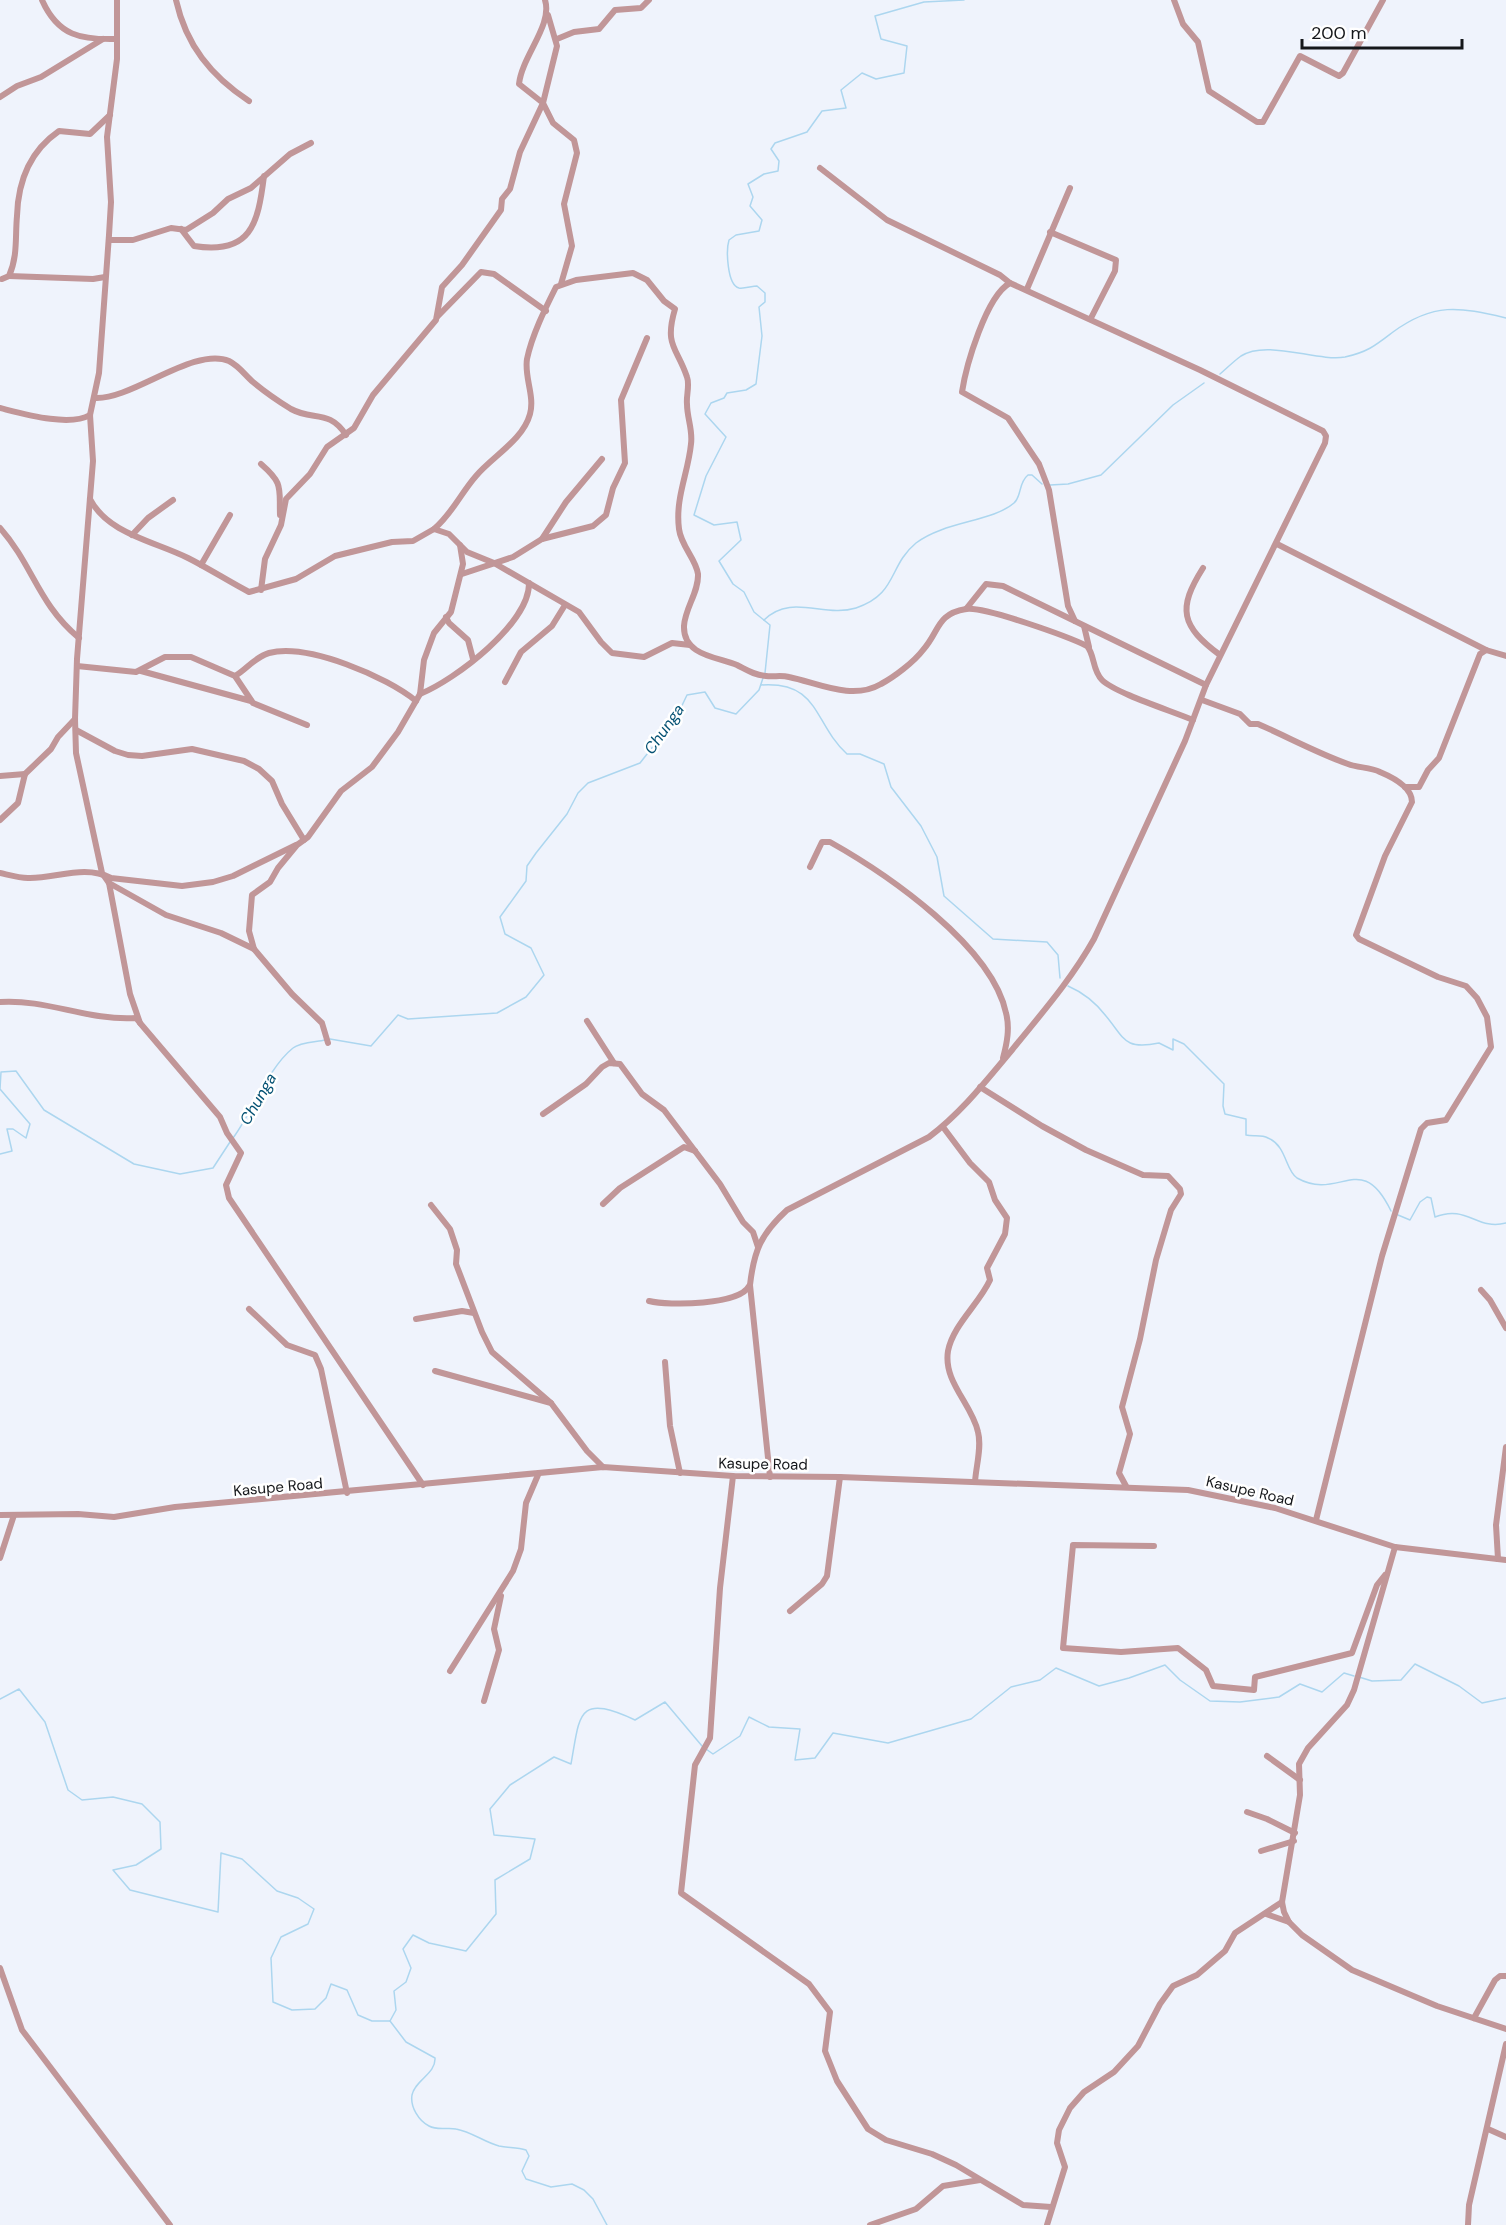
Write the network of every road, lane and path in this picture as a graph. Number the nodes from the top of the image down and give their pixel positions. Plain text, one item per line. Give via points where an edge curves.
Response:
1 (42, 0) edge
2 (117, 0) edge
3 (176, 0) edge
4 (545, 0) edge
5 (649, 0) edge
6 (1174, 0) edge
7 (1383, 0) edge
8 (548, 15) junction
9 (103, 39) junction
10 (117, 39) junction
11 (557, 39) junction
12 (0, 97) edge
13 (249, 101) dead end
14 (543, 104) junction
15 (110, 115) junction
16 (311, 143) dead end
17 (820, 168) dead end
18 (264, 176) junction
19 (1070, 188) dead end
20 (181, 229) junction
21 (1050, 232) junction
22 (109, 240) junction
23 (9, 276) junction
24 (105, 277) junction
25 (2, 279) dead end
26 (561, 284) junction
27 (1010, 284) junction
28 (1027, 289) junction
29 (546, 311) junction
30 (436, 318) junction
31 (1091, 318) junction
32 (647, 338) dead end
33 (95, 398) junction
34 (0, 408) edge
35 (90, 415) junction
36 (346, 435) junction
37 (602, 459) dead end
38 (261, 464) dead end
39 (90, 498) junction
40 (173, 500) dead end
41 (230, 515) dead end
42 (281, 525) junction
43 (0, 528) edge
44 (434, 529) junction
45 (132, 535) junction
46 (542, 539) junction
47 (1277, 544) junction
48 (460, 545) junction
49 (494, 563) junction
50 (201, 565) junction
51 (1203, 568) dead end
52 (462, 574) junction
53 (529, 583) junction
54 (261, 590) junction
55 (565, 605) junction
56 (966, 609) junction
57 (446, 617) junction
58 (1075, 621) junction
59 (1084, 626) junction
60 (79, 638) junction
61 (690, 645) junction
62 (1089, 647) junction
63 (1486, 650) junction
64 (1220, 655) junction
65 (1506, 656) edge
66 (473, 659) junction
67 (77, 666) junction
68 (140, 670) junction
69 (235, 676) junction
70 (505, 682) dead end
71 (1206, 685) junction
72 (420, 694) junction
73 (1202, 700) junction
74 (251, 701) junction
75 (416, 701) junction
76 (75, 719) junction
77 (1193, 720) junction
78 (308, 725) dead end
79 (76, 730) junction
80 (25, 774) junction
81 (0, 776) edge
82 (1405, 787) junction
83 (0, 820) edge
84 (304, 840) junction
85 (297, 845) junction
86 (810, 867) dead end
87 (0, 873) edge
88 (102, 873) junction
89 (109, 882) junction
90 (254, 949) junction
91 (0, 1002) edge
92 (587, 1021) dead end
93 (140, 1023) junction
94 (328, 1039) dead end
95 (1002, 1062) junction
96 (614, 1063) junction
97 (980, 1087) junction
98 (543, 1114) dead end
99 (943, 1127) junction
100 (696, 1151) junction
101 (603, 1204) dead end
102 (431, 1205) dead end
103 (758, 1248) junction
104 (750, 1285) junction
105 (1481, 1290) dead end
106 (649, 1301) dead end
107 (249, 1309) dead end
108 (474, 1313) junction
109 (416, 1319) dead end
110 (1506, 1328) edge
111 (665, 1362) dead end
112 (435, 1371) dead end
113 (551, 1403) junction
114 (1506, 1447) edge
115 (603, 1467) junction
116 (680, 1473) junction
117 (538, 1475) junction
118 (733, 1476) junction
119 (840, 1477) junction
120 (770, 1478) junction
121 (975, 1482) junction
122 (423, 1485) junction
123 (1126, 1486) junction
124 (347, 1492) junction
125 (0, 1515) edge
126 (14, 1515) junction
127 (1316, 1520) junction
128 (1154, 1546) dead end
129 (1395, 1546) junction
130 (0, 1558) edge
131 (1498, 1559) junction
132 (1506, 1560) edge
133 (1387, 1572) junction
134 (505, 1587) junction
135 (790, 1611) dead end
136 (450, 1671) dead end
137 (484, 1701) dead end
138 (1267, 1756) dead end
139 (1300, 1780) junction
140 (1247, 1812) dead end
141 (1295, 1833) junction
142 (1294, 1841) junction
143 (1261, 1851) dead end
144 (1282, 1902) junction
145 (1266, 1914) junction
146 (1289, 1922) junction
147 (0, 1968) edge
148 (1506, 1977) edge
149 (1474, 2018) junction
150 (1506, 2029) edge
151 (1506, 2044) edge
152 (1488, 2129) junction
153 (1506, 2137) edge
154 (980, 2180) junction
155 (1051, 2207) junction
156 (170, 2225) edge
157 (870, 2225) edge
158 (1047, 2225) edge
159 (1468, 2225) edge

1 - 9 street via 63,29 87,39
2 - 10 street
3 - 13 street via 184,28 201,60
4 - 8 street
5 - 11 street via 641,8 610,12 594,32 574,32
6 - 7 street via 1183,24 1198,42 1209,91 1257,122 1263,122 1300,56 1339,76 1343,73
8 - 11 street
8 - 14 street via 519,84
9 - 10 street
9 - 12 street
10 - 15 street
11 - 14 street
14 - 26 street via 553,123 574,140 578,153 564,208 572,246
14 - 30 street via 520,152 501,210 442,287
15 - 22 street
15 - 23 street via 90,134 59,131 37,148 27,166 19,198 15,257
16 - 18 street via 290,154
17 - 27 street via 887,220 1000,275
18 - 20 street via 213,213
18 - 20 street via 254,224 233,246 194,246
19 - 21 street
20 - 22 street via 171,228 133,240
21 - 28 street
21 - 31 street via 1116,260 1115,271
22 - 24 street
23 - 24 street
23 - 25 street
24 - 33 street
26 - 29 street
26 - 61 street via 633,273 647,280 675,309 670,331 676,357 688,378 687,412 692,434 677,506 683,545 696,565 698,577 685,611 684,629
27 - 28 street
27 - 58 street via 990,307 962,390 1008,418 1039,464 1049,490 1068,606
28 - 31 street
29 - 30 street via 494,274 481,272
29 - 44 street via 527,361 531,407 528,420 500,455 477,474
30 - 36 street via 387,376
31 - 47 street via 1323,432 1326,436
32 - 46 street via 621,400 625,463 606,515 593,526
33 - 35 street
33 - 36 street via 115,396 189,364 217,358 238,367 294,411 336,422
34 - 35 street via 77,421
35 - 39 street
36 - 42 street via 327,447 310,474 286,499
37 - 46 street
38 - 42 street via 279,481
39 - 45 street via 97,512
39 - 60 street
40 - 45 street
41 - 50 street
42 - 54 street via 265,558
43 - 60 street via 23,559 49,609
44 - 48 street via 449,534
44 - 54 street via 413,541 335,556 296,579
45 - 50 street
46 - 49 street via 519,554
47 - 63 street
47 - 64 street
48 - 49 street
48 - 52 street
49 - 52 street
49 - 53 street
50 - 54 street via 249,592
51 - 64 street via 1191,586 1187,620 1197,636
52 - 57 street
53 - 55 street
53 - 66 street via 529,596 516,620
55 - 61 street via 579,612 612,652 644,657 672,643
55 - 70 street via 552,626 521,652
56 - 58 street via 984,586 993,584
56 - 61 street via 941,619 923,651 881,684 862,690 836,690 787,676 748,673
56 - 62 street via 1028,623
57 - 66 street via 468,640
57 - 72 street via 426,652
58 - 59 street
59 - 62 street
59 - 71 street
60 - 67 street
62 - 77 street via 1102,681
63 - 65 street
63 - 82 street via 1480,654 1465,687 1439,758 1419,787
64 - 71 street
66 - 72 street via 452,677
67 - 68 street
67 - 76 street
68 - 69 street via 165,657 185,656
68 - 74 street
69 - 74 street
69 - 75 street via 266,654 312,654 374,674
71 - 73 street
72 - 75 street
73 - 77 street
73 - 82 street via 1350,765 1380,772
74 - 78 street
75 - 84 street via 372,768 341,791
76 - 79 street
76 - 80 street
77 - 95 street via 1094,939 1064,987
79 - 84 street via 128,755 192,749 251,765 272,781
79 - 88 street via 76,753
80 - 81 street
80 - 83 street via 18,803
82 - 127 street via 1412,797 1410,809 1385,856 1356,934 1359,939 1470,990 1487,1017 1491,1044 1446,1120 1427,1123 1421,1129 1382,1256
84 - 85 street
85 - 88 street via 213,882 182,886 111,878
85 - 90 street via 270,882 252,895 249,931
86 - 95 street via 822,842 830,842 886,876 971,950 1006,1011 1007,1044
87 - 88 street via 29,878
88 - 89 street
89 - 90 street via 166,915 221,933
89 - 93 street via 130,994
90 - 94 street via 322,1023
91 - 93 street via 31,1001 87,1016 136,1018
92 - 96 street
93 - 122 street via 220,1117 240,1149 241,1158 226,1185 229,1198
95 - 97 street
96 - 98 street via 602,1067 586,1084
96 - 100 street via 620,1064 642,1094 664,1110
97 - 99 street
97 - 123 street via 1086,1150 1143,1175 1168,1176 1180,1189 1156,1260 1122,1407 1130,1434 1119,1473
99 - 103 street via 788,1210 768,1227
99 - 121 street via 989,1182 995,1200 1008,1218 1005,1234 987,1268 990,1280 948,1353 954,1384 973,1415 979,1434
100 - 101 street via 684,1147 620,1188
100 - 103 street via 753,1232
102 - 108 street via 450,1229 457,1250 456,1264
103 - 104 street
104 - 106 street via 734,1298 678,1304
104 - 120 street
105 - 110 street
107 - 124 street via 287,1345 315,1355
108 - 109 street via 462,1311
108 - 113 street via 492,1352
111 - 116 street via 670,1426
112 - 113 street
113 - 115 street
114 - 131 street via 1496,1525
115 - 116 street, Kasupe Road
115 - 117 street, Kasupe Road
116 - 118 street, Kasupe Road
117 - 122 street, Kasupe Road
117 - 134 street via 526,1503 519,1557
118 - 120 street, Kasupe Road
118 - 154 street via 720,1587 710,1738 695,1765 681,1893 814,1988 830,2012 825,2052 855,2113 867,2128 886,2140 932,2154
119 - 120 street, Kasupe Road
119 - 121 street, Kasupe Road
119 - 135 street via 827,1576
121 - 123 street, Kasupe Road
122 - 124 street, Kasupe Road
123 - 127 street, Kasupe Road via 1188,1490
124 - 126 street, Kasupe Road via 175,1507 114,1517
125 - 126 street, Kasupe Road
126 - 130 street
127 - 129 street, Kasupe Road
128 - 133 street via 1073,1545 1063,1648 1121,1652 1178,1648 1206,1670 1213,1686 1254,1690 1255,1677 1352,1653 1377,1585
129 - 131 street, Kasupe Road
129 - 133 street
131 - 132 street, Kasupe Road
133 - 139 street via 1354,1690 1347,1706 1304,1754 1299,1764
134 - 136 street
134 - 137 street via 494,1622 499,1650
138 - 139 street
139 - 141 street
140 - 141 street
141 - 142 street
142 - 143 street
142 - 144 street
144 - 145 street
144 - 146 street
145 - 146 street
145 - 155 street via 1235,1933 1225,1952 1201,1972 1173,1986 1138,2046 1114,2072 1084,2092 1070,2108 1059,2130 1057,2144 1065,2167
146 - 149 street via 1352,1970
147 - 156 street via 22,2030
148 - 149 street via 1495,1980
149 - 150 street
151 - 152 street
152 - 153 street
152 - 159 street via 1469,2205
154 - 155 street via 1023,2205
154 - 157 street via 943,2186 916,2209
155 - 158 street

